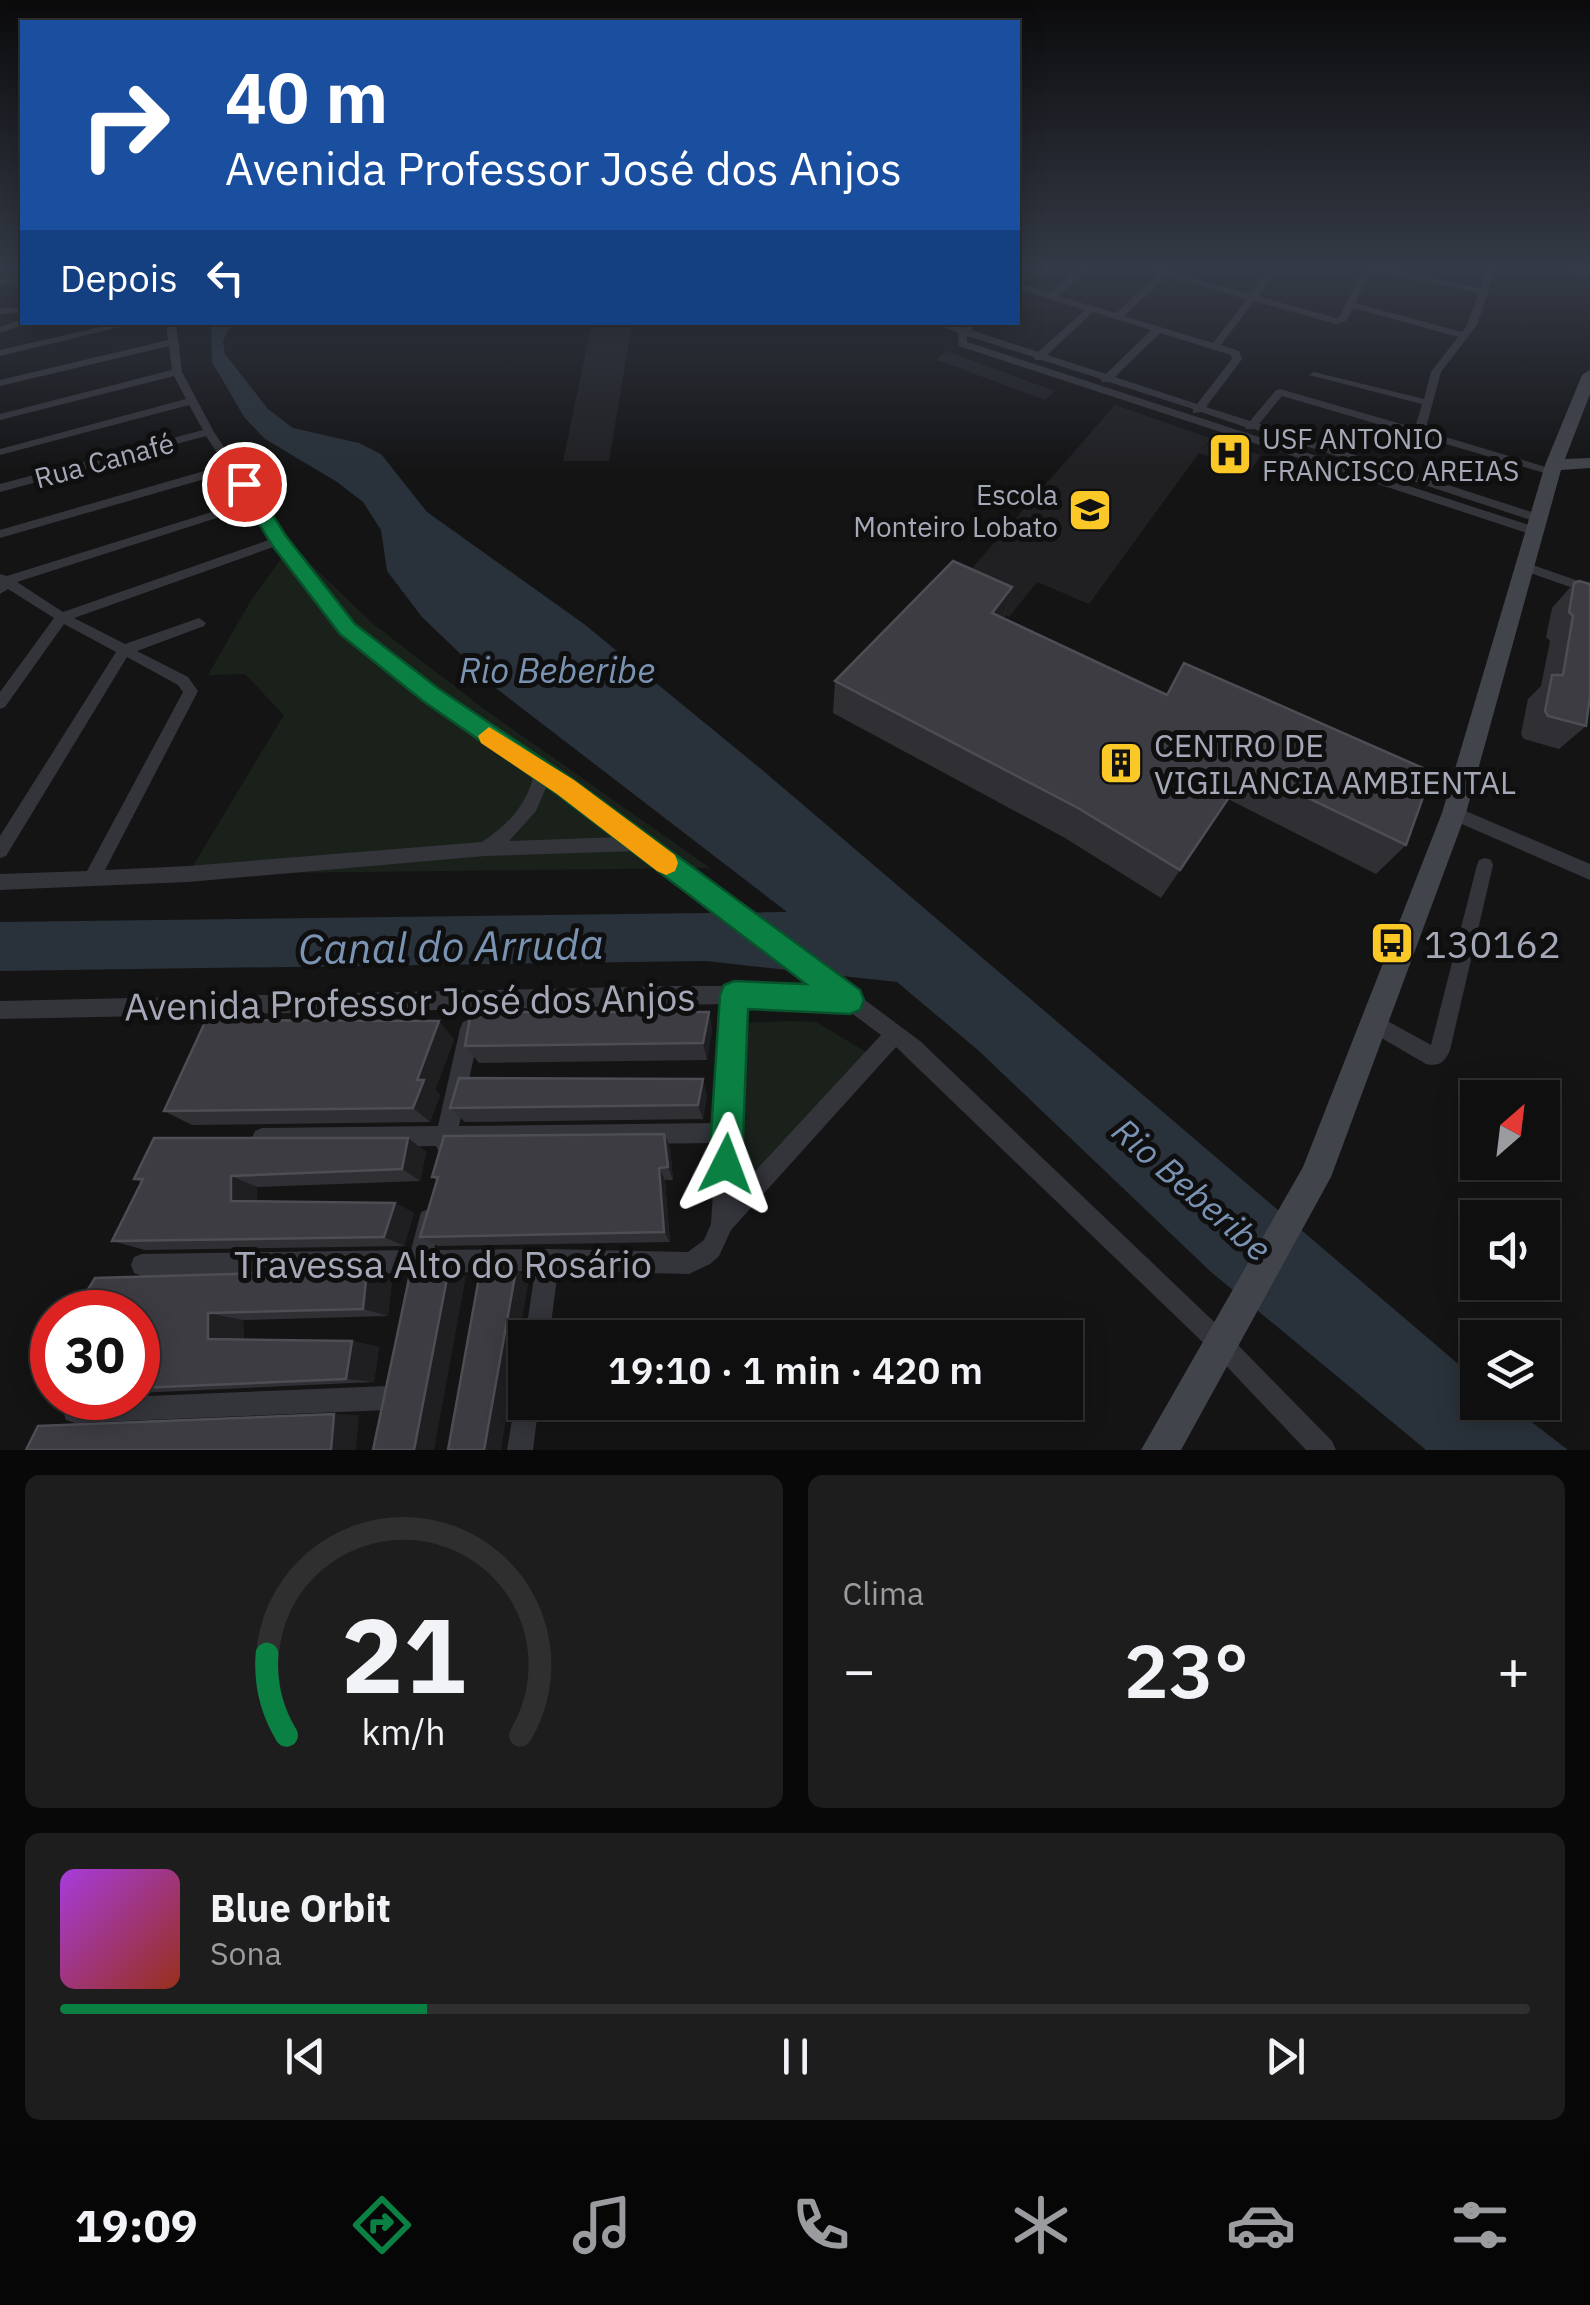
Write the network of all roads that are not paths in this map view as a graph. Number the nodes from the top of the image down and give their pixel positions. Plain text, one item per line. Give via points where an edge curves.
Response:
1 (1462, 335) edge
2 (77, 336) edge
3 (173, 336) edge
4 (961, 336) joint
5 (1062, 336) edge
6 (1152, 336) edge
7 (1178, 336) edge
8 (1224, 336) edge
9 (173, 342) junction
10 (1215, 346) junction
11 (0, 353) edge
12 (1038, 358) junction
13 (177, 372) junction
14 (1314, 375) dead end
15 (1590, 375) edge
16 (1106, 380) junction
17 (0, 383) edge
18 (192, 401) junction
19 (1428, 403) junction
20 (1197, 410) junction
21 (0, 417) edge
22 (1250, 427) junction
23 (208, 432) junction
24 (1419, 434) junction
25 (1564, 436) junction
26 (0, 452) edge
27 (1590, 452) edge
28 (1590, 464) edge
29 (232, 467) junction
30 (1553, 468) junction
31 (0, 488) edge
32 (255, 502) junction
33 (1538, 525) junction
34 (0, 534) edge
35 (279, 540) junction
36 (1528, 567) junction
37 (2, 583) edge
38 (1590, 590) edge
39 (62, 617) junction
40 (199, 623) dead end
41 (124, 650) junction
42 (0, 703) edge
43 (542, 771) junction
44 (1454, 812) junction
45 (486, 849) junction
46 (647, 850) junction
47 (0, 851) edge
48 (1484, 865) dead end
49 (1590, 872) edge
50 (92, 878) junction
51 (0, 882) edge
52 (734, 995) junction
53 (476, 1000) junction
54 (850, 1000) junction
55 (0, 1010) edge
56 (1373, 1022) junction
57 (895, 1034) junction
58 (727, 1133) junction
59 (447, 1136) junction
60 (248, 1138) edge
61 (722, 1224) junction
62 (548, 1260) junction
63 (420, 1262) junction
64 (142, 1265) dead end
65 (412, 1296) edge
66 (540, 1320) edge
67 (1229, 1335) junction
68 (388, 1398) edge
69 (160, 1407) edge
70 (525, 1420) edge
71 (520, 1450) edge
72 (1160, 1450) edge
73 (1322, 1450) edge

1 - 19 street via 1436,372
2 - 11 street
3 - 9 street
4 - 12 street
4 - 33 street via 1032,368
5 - 12 street
6 - 16 street
7 - 10 street
8 - 10 street
9 - 13 street
9 - 17 street
10 - 20 street via 1237,359
12 - 16 street
13 - 18 street
13 - 21 street
14 - 19 street
15 - 25 main road
16 - 20 street
18 - 23 street
18 - 26 street
19 - 24 street
20 - 22 street
22 - 24 street via 1280,392
22 - 33 street
23 - 29 street
23 - 31 street, Rua Canafé
24 - 30 street
25 - 27 main road
25 - 30 main road
28 - 30 main road
29 - 32 street
29 - 34 street
30 - 33 main road
32 - 35 street
32 - 37 street
33 - 36 main road
35 - 39 street
35 - 43 street via 348,629
36 - 38 street
36 - 44 main road
37 - 39 street
39 - 41 street
39 - 42 street
40 - 41 street
41 - 47 street
41 - 50 street via 191,690
43 - 45 street via 534,802
43 - 46 street
44 - 49 street
44 - 56 main road
45 - 46 street
45 - 50 street
46 - 54 street
48 - 56 street via 1440,1050 1426,1054
50 - 51 street
52 - 53 street, Avenida Professor José dos Anjos
52 - 54 street, Avenida Professor José dos Anjos
52 - 58 street
53 - 55 street, Avenida Professor José dos Anjos
53 - 59 street
54 - 57 street
56 - 67 main road via 1312,1183
57 - 61 street, Travessa Alto do Rosário
57 - 67 street
58 - 59 street
58 - 61 street
59 - 60 street
59 - 63 street
61 - 62 street, Travessa Alto do Rosário via 708,1255 689,1263
62 - 63 street, Travessa Alto do Rosário
62 - 66 street
63 - 64 street, Travessa Alto do Rosário
63 - 65 street
67 - 72 main road
67 - 73 street
68 - 69 street
70 - 71 street

